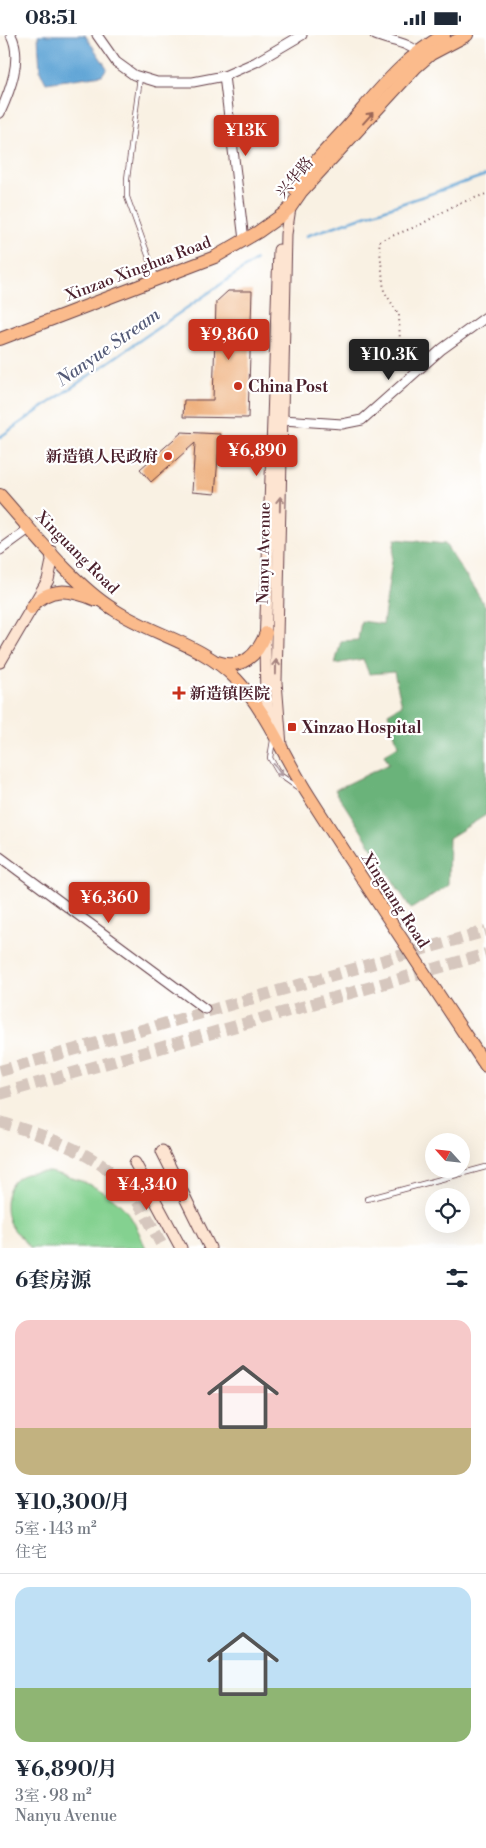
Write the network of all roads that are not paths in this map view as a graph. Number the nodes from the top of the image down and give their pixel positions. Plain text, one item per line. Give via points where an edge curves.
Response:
1 (11, 35) edge
2 (97, 35) edge
3 (302, 35) edge
4 (375, 35) edge
5 (444, 35) edge
6 (467, 35) edge
7 (421, 56) junction
8 (224, 76) junction
9 (140, 77) junction
10 (0, 113) edge
11 (286, 212) junction
12 (244, 240) junction
13 (156, 279) junction
14 (486, 317) edge
15 (0, 339) edge
16 (282, 420) junction
17 (0, 495) edge
18 (30, 528) junction
19 (0, 551) edge
20 (51, 551) junction
21 (106, 604) junction
22 (31, 608) junction
23 (266, 633) junction
24 (212, 661) junction
25 (0, 662) edge
26 (274, 736) junction
27 (282, 750) junction
28 (307, 793) junction
29 (0, 857) edge
30 (205, 1009) dead end
31 (486, 1066) edge
32 (162, 1151) dead end
33 (135, 1163) dead end
34 (486, 1167) edge
35 (178, 1185) junction
36 (155, 1197) junction
37 (367, 1199) dead end
38 (181, 1248) edge
39 (210, 1248) edge

1 - 10 street via 16,60
2 - 9 street via 116,62
3 - 8 street
4 - 7 street via 407,44
5 - 7 main road, 兴华路
6 - 7 main road, 兴华路
7 - 11 main road, 兴华路 via 408,75
8 - 9 street via 193,82 158,82
8 - 12 street
9 - 13 lane via 127,197
11 - 12 main road, Xinzao Xinghua Road
11 - 16 main road, Nanyu Avenue
11 - 23 main road, Nanyu Avenue via 278,271
12 - 13 main road, Xinzao Xinghua Road via 215,257
13 - 15 main road, Xinzao Xinghua Road
14 - 16 street via 442,349 362,419 342,424
27 -> 16 main road, Nanyu Avenue via 276,690
17 - 18 main road, Xinguang Road
18 - 19 street
18 - 20 main road, Xinguang Road
20 - 21 main road, Xinguang Road
20 - 22 main road via 50,573
21 - 22 main road via 76,592 63,591 44,596
21 - 24 main road, Xinguang Road
22 - 25 main road
23 - 24 main road via 255,653 241,663 226,665
23 - 26 main road, Nanyu Avenue via 267,710
24 - 26 main road, Xinguang Road via 235,678 253,699
26 - 27 main road, Xinguang Road
26 -> 28 lane via 270,758 280,775
27 - 28 main road, Xinguang Road
28 - 31 main road, Xinguang Road
29 - 30 street
32 - 35 main road
33 - 36 main road
34 - 37 lane
35 - 36 main road via 171,1182 163,1184
35 - 39 main road
36 - 38 main road

